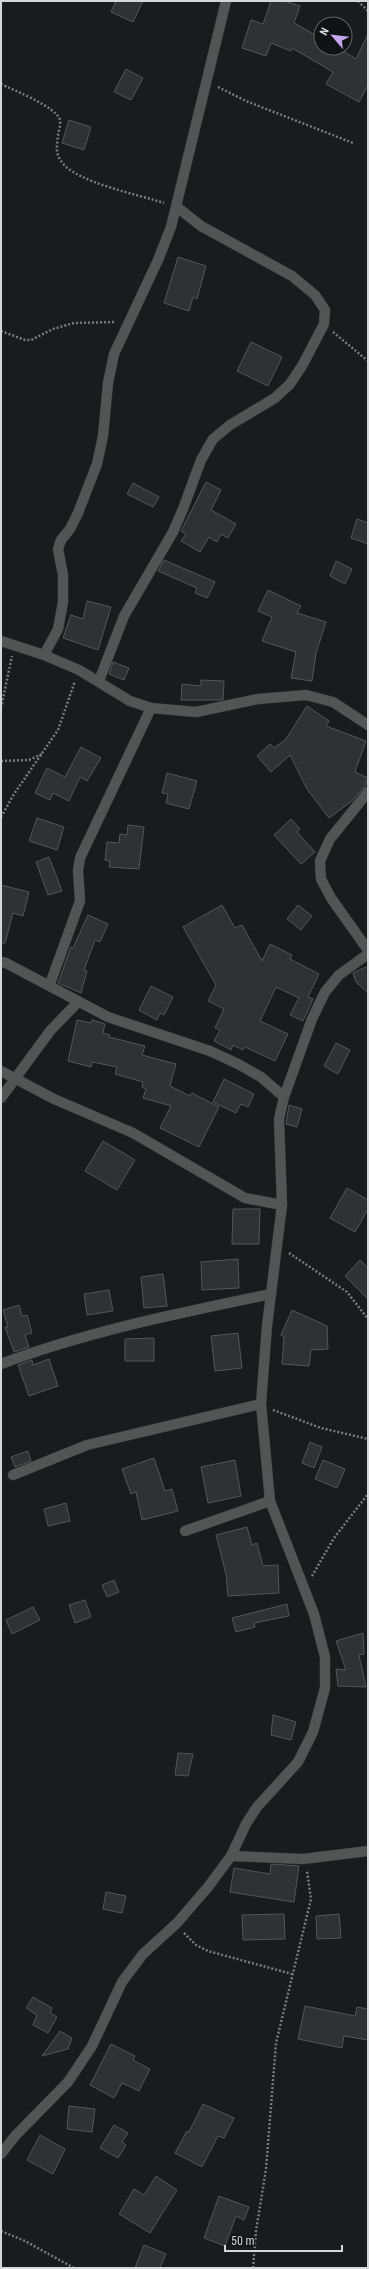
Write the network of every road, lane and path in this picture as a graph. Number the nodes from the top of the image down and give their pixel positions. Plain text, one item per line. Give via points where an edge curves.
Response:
1 (226, 1) edge
2 (358, 1) edge
3 (368, 11) edge
4 (206, 80) junction
5 (1, 84) edge
6 (353, 143) dead end
7 (177, 207) junction
8 (127, 323) junction
9 (324, 324) junction
10 (1, 331) edge
11 (368, 361) edge
12 (1, 641) edge
13 (14, 645) junction
14 (44, 655) junction
15 (79, 670) junction
16 (99, 682) junction
17 (1, 708) edge
18 (151, 708) junction
19 (368, 725) edge
20 (42, 754) junction
21 (1, 761) edge
22 (368, 792) edge
23 (1, 817) edge
24 (368, 950) edge
25 (368, 954) edge
26 (1, 962) edge
27 (50, 984) junction
28 (78, 1002) junction
29 (1, 1071) edge
30 (15, 1080) junction
31 (284, 1097) junction
32 (1, 1098) edge
33 (282, 1205) junction
34 (278, 1246) junction
35 (272, 1294) junction
36 (368, 1319) edge
37 (1, 1364) edge
38 (261, 1404) junction
39 (368, 1438) edge
40 (13, 1475) dead end
41 (368, 1494) edge
42 (270, 1501) junction
43 (185, 1531) dead end
44 (304, 1591) junction
45 (368, 1851) edge
46 (230, 1856) junction
47 (303, 1859) junction
48 (177, 1923) junction
49 (292, 1974) junction
50 (1, 2154) edge
51 (1, 2231) edge
52 (74, 2268) edge
53 (253, 2268) edge

1 - 4 street
2 - 3 path
4 - 6 path via 246,101
4 - 7 street
5 - 7 path via 48,107 58,115 60,120 56,149 60,161 68,169 105,185
7 - 8 street via 158,260
7 - 9 street via 201,226 292,276 315,295 325,310
8 - 10 path via 74,323 31,340 24,340
8 - 14 street via 112,361 97,464 78,513 59,544 63,602 58,629
9 - 11 path
9 - 16 street via 290,384 275,398 213,438 201,460 173,532 124,616
12 - 13 street
13 - 14 street
13 - 17 path
14 - 15 street
15 - 16 street
15 - 20 path via 58,730
16 - 18 street via 130,701
18 - 19 street via 196,712 258,699 306,695 333,702
18 - 27 street via 80,858 80,901
20 - 21 path via 29,760
20 - 23 path
22 - 24 street via 330,839 320,861 321,879 331,898
25 - 31 street via 339,976 325,992 312,1019
26 - 27 street
27 - 28 street
28 - 30 street via 50,1031
28 - 31 street via 108,1017 217,1055 261,1077
29 - 30 street
30 - 32 street
30 - 33 street via 133,1133 245,1198
31 - 33 street via 279,1119
33 - 34 street
34 - 35 street
34 - 36 path via 347,1292
35 - 37 street via 192,1310 62,1343
35 - 38 street
38 - 39 path via 304,1423
38 - 40 street via 86,1445
38 - 42 street
41 - 44 path via 334,1538
42 - 43 street
42 - 44 street
44 - 46 street via 314,1614 325,1657 324,1688 312,1732 298,1762 257,1807
45 - 47 street
46 - 47 street
46 - 48 street
47 - 49 path via 311,1899
48 - 49 path via 196,1945 208,1951
48 - 50 street via 143,1954 122,1982 92,2046 68,2082 15,2136
49 - 53 path via 276,2043 266,2169
51 - 52 path

